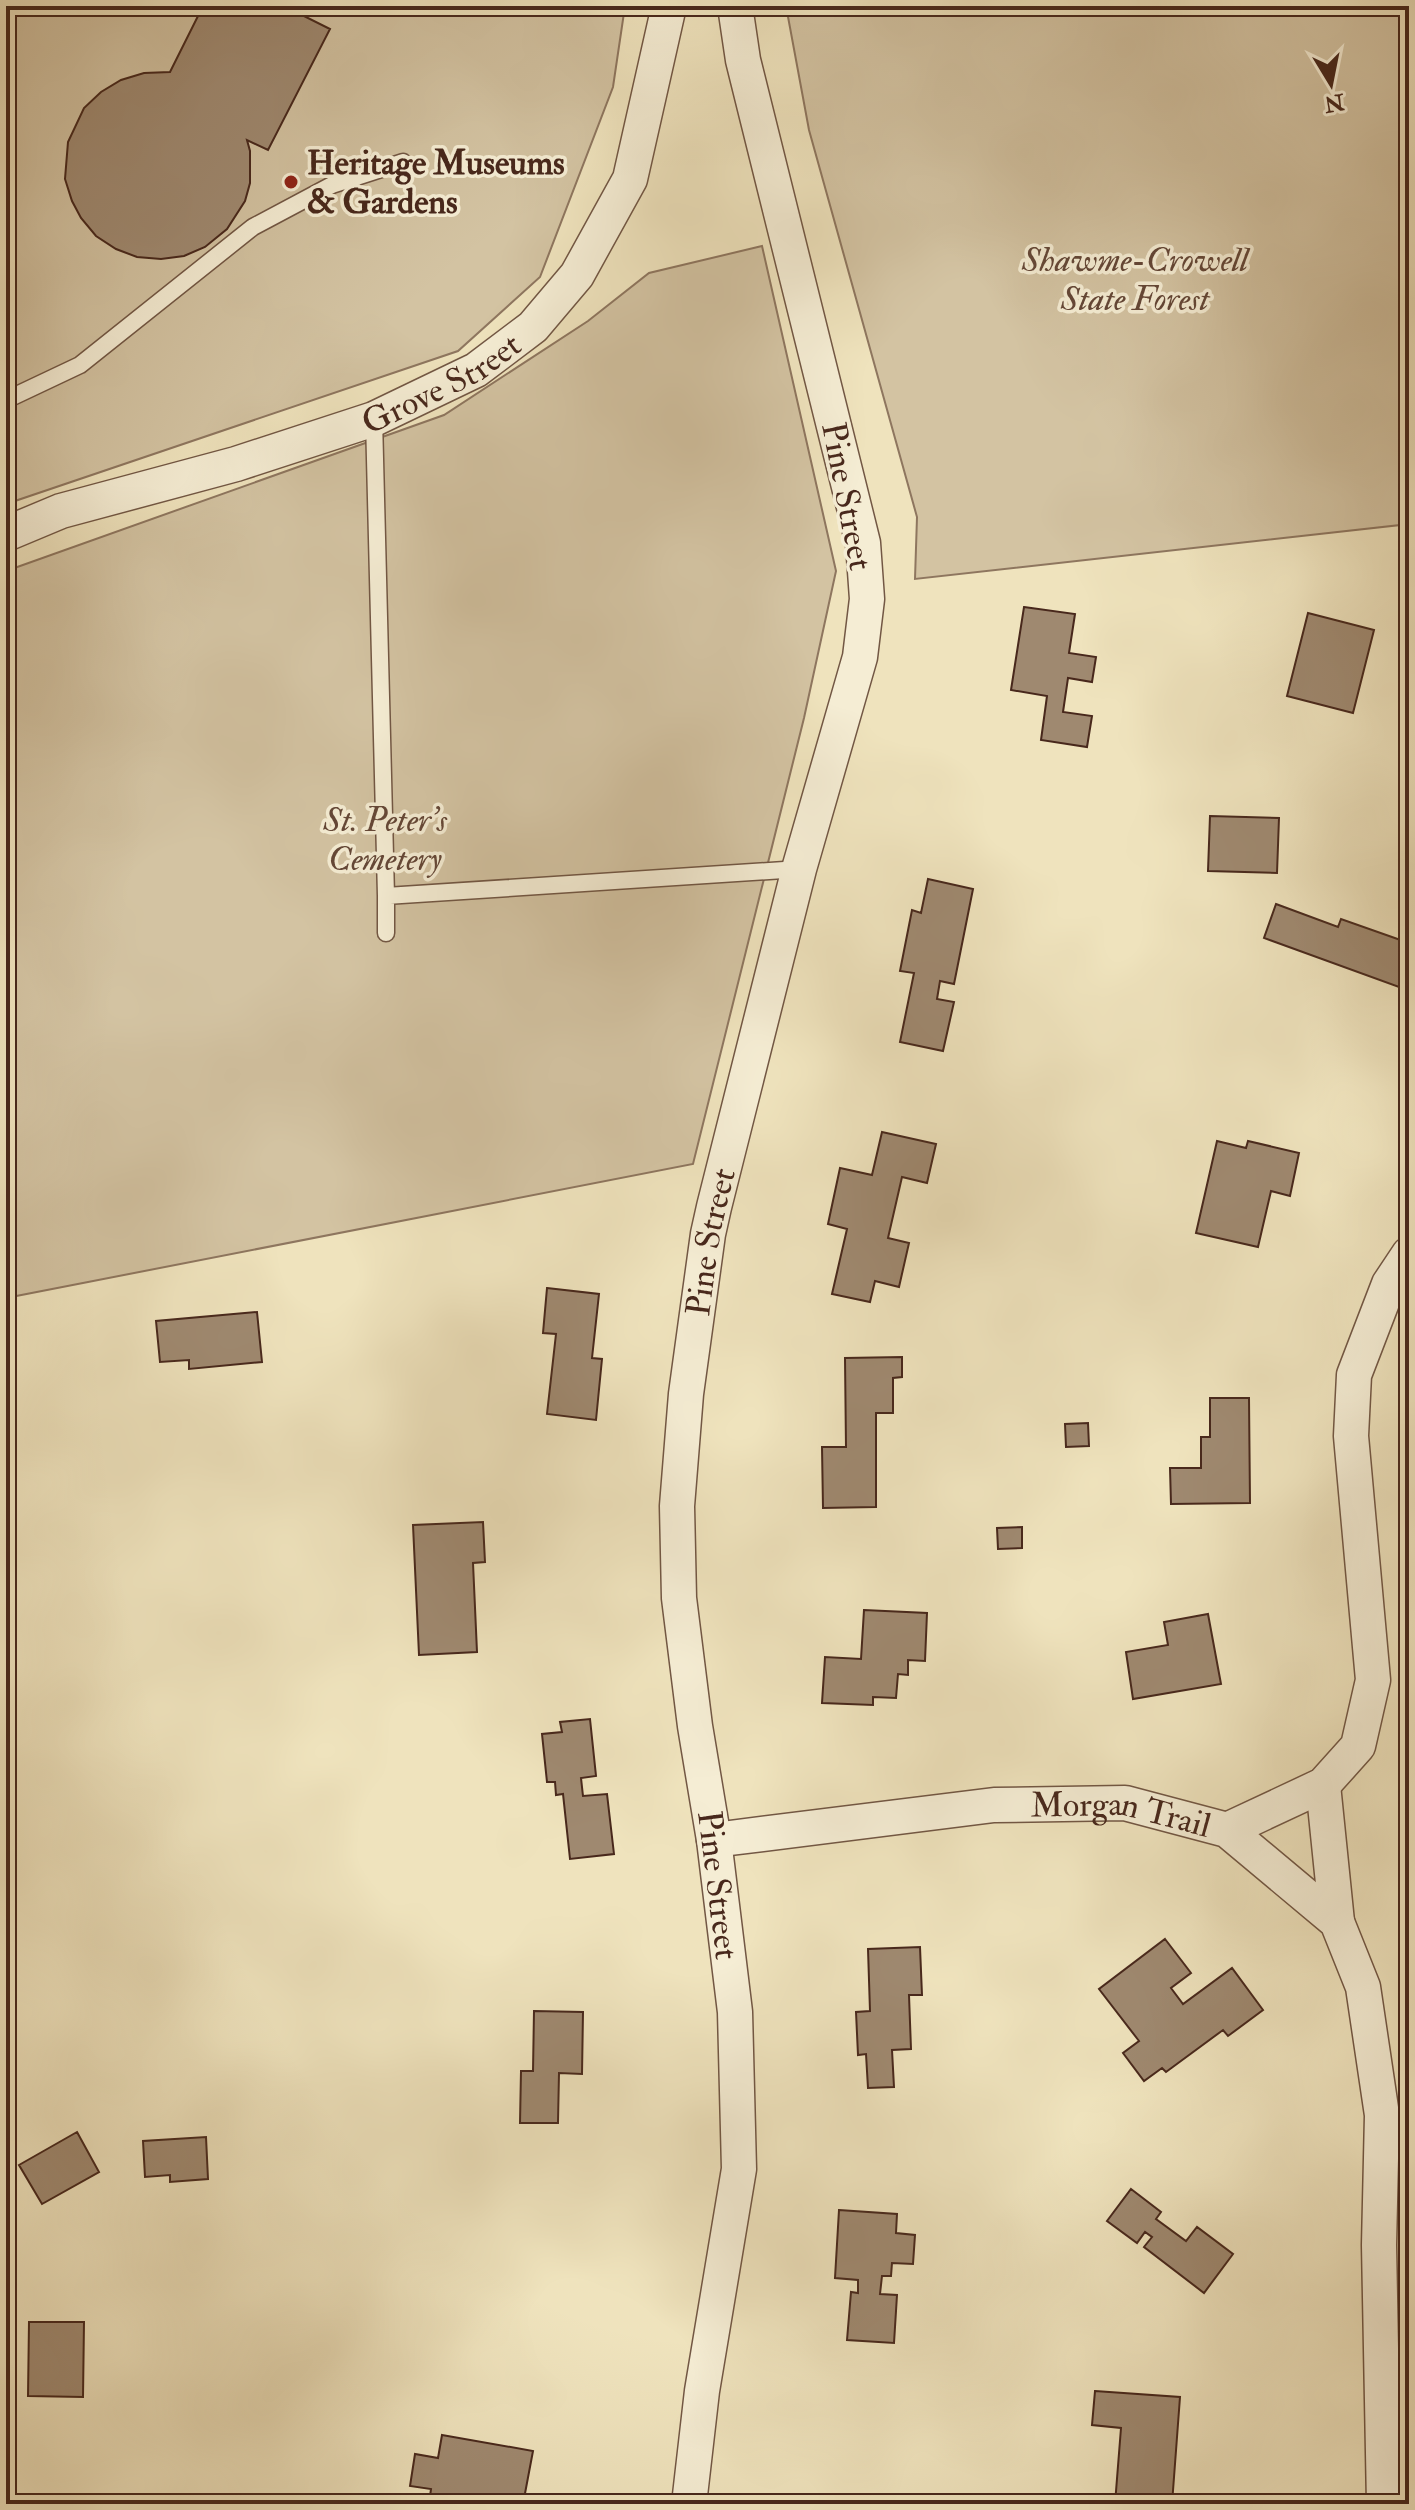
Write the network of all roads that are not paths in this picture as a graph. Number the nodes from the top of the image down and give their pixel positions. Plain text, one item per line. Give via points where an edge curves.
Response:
1 (669, 6) edge
2 (735, 6) edge
3 (403, 162) dead end
4 (6, 400) edge
5 (374, 419) junction
6 (6, 534) edge
7 (799, 869) junction
8 (386, 896) junction
9 (386, 933) dead end
10 (1409, 1254) edge
11 (1323, 1785) junction
12 (1227, 1830) junction
13 (714, 1840) junction
14 (1337, 1922) junction
15 (1392, 2482) edge
16 (689, 2504) edge

1 - 5 street, Grove Street via 630,179 577,275 533,327 476,370
2 - 7 street, Pine Street via 743,60 863,543 867,599 860,657
3 - 4 lane via 332,185 253,227 80,365
5 - 6 street, Grove Street via 236,464 61,511
5 - 8 lane
7 - 8 lane
7 - 13 street, Pine Street via 708,1234 686,1394 677,1506 679,1598
8 - 9 lane
10 - 11 street via 1389,1284 1354,1375 1351,1436 1373,1680 1358,1746
11 - 12 street
11 - 14 street
12 - 13 street, Morgan Trail via 1125,1803 994,1805
12 - 14 street, Morgan Trail
13 - 16 street, Pine Street via 735,2012 739,2169
14 - 15 street, Morgan Trail via 1363,1987 1382,2115 1379,2245

